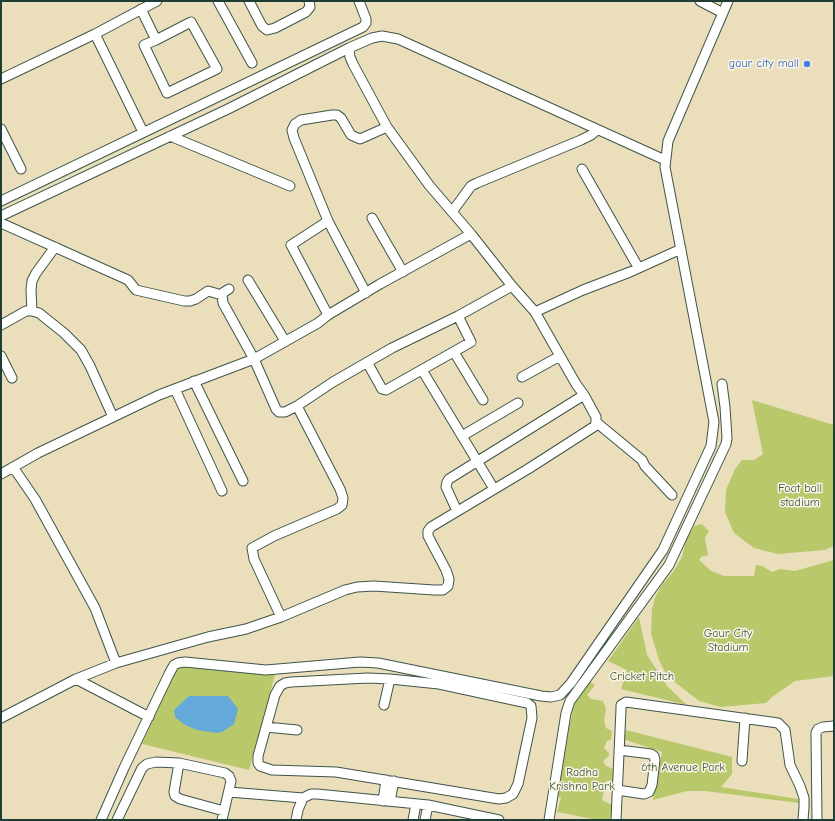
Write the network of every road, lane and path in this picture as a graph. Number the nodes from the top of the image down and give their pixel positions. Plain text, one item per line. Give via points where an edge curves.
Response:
1 (157, 1) edge
2 (218, 1) edge
3 (249, 1) edge
4 (309, 1) edge
5 (359, 1) edge
6 (700, 1) edge
7 (728, 1) edge
8 (141, 9) junction
9 (723, 13) junction
10 (95, 34) junction
11 (156, 40) junction
12 (350, 48) junction
13 (252, 63) dead end
14 (1, 79) edge
15 (387, 127) junction
16 (1, 129) edge
17 (597, 130) junction
18 (143, 132) junction
19 (170, 136) junction
20 (665, 160) junction
21 (21, 169) dead end
22 (582, 169) dead end
23 (290, 186) dead end
24 (1, 201) edge
25 (452, 212) junction
26 (1, 216) edge
27 (372, 218) dead end
28 (328, 221) junction
29 (1, 223) edge
30 (471, 234) junction
31 (55, 247) junction
32 (681, 249) junction
33 (638, 267) junction
34 (403, 272) junction
35 (248, 280) dead end
36 (512, 286) junction
37 (366, 293) junction
38 (32, 311) junction
39 (535, 312) junction
40 (328, 315) junction
41 (458, 316) junction
42 (1, 325) edge
43 (285, 341) junction
44 (454, 352) junction
45 (1, 356) edge
46 (560, 356) junction
47 (254, 359) junction
48 (368, 362) junction
49 (422, 370) junction
50 (522, 377) dead end
51 (12, 378) dead end
52 (194, 381) junction
53 (722, 384) dead end
54 (175, 389) junction
55 (584, 395) junction
56 (483, 400) dead end
57 (518, 403) dead end
58 (297, 406) junction
59 (113, 417) junction
60 (596, 422) junction
61 (462, 436) junction
62 (477, 462) junction
63 (13, 467) junction
64 (1, 474) edge
65 (243, 481) dead end
66 (494, 489) junction
67 (222, 491) dead end
68 (672, 495) dead end
69 (457, 511) junction
70 (281, 617) junction
71 (182, 646) junction
72 (116, 663) junction
73 (178, 663) junction
74 (76, 679) junction
75 (390, 679) junction
76 (384, 705) dead end
77 (149, 717) junction
78 (1, 718) edge
79 (745, 718) junction
80 (834, 726) edge
81 (266, 727) junction
82 (297, 730) dead end
83 (619, 750) junction
84 (742, 761) dead end
85 (179, 763) junction
86 (390, 781) junction
87 (617, 790) junction
88 (229, 792) junction
89 (303, 798) junction
90 (386, 801) junction
91 (416, 804) junction
92 (428, 806) junction
93 (223, 816) edge
94 (101, 820) edge
95 (117, 820) edge
96 (296, 820) edge
97 (413, 820) edge
98 (425, 820) edge
99 (499, 820) edge
100 (549, 820) edge
101 (616, 820) edge
102 (803, 820) edge
103 (817, 820) edge

1 - 8 street
2 - 13 street
3 - 4 street via 262,26 267,30 306,12 310,7
5 - 18 street via 366,19 363,27
6 - 9 street
7 - 9 street
8 - 10 street
8 - 11 street
9 - 20 street via 668,141
10 - 14 street
10 - 18 street
11 - 11 street via 144,45 167,93 217,69 191,22
12 - 15 street via 353,64
12 - 17 street via 382,36 398,39
12 - 19 street
15 - 25 street
15 - 28 street via 360,139 351,135 337,115 301,120 295,124 292,130 294,138
16 - 21 street
17 - 20 street
17 - 25 street via 581,140 471,186
18 - 24 street
19 - 23 street
19 - 26 street
20 - 32 street
22 - 33 street
25 - 30 street
27 - 34 street
28 - 37 street
28 - 40 street via 291,244
29 - 31 street
30 - 34 street
30 - 36 street
31 - 38 street via 32,281
31 - 47 street via 128,280 136,290 184,301 196,299 208,291 225,292 223,303
32 - 33 street
32 - 73 street via 714,422 711,446 663,550 564,691 555,697 541,696 378,663 360,662 266,670
33 - 39 street
34 - 37 street
35 - 43 street
36 - 39 street
36 - 41 street
37 - 40 street
38 - 42 street via 26,311
38 - 59 street via 39,313 81,350
39 - 46 street
40 - 43 street
41 - 44 street via 470,342
41 - 48 street
43 - 47 street
44 - 49 street
44 - 56 street
45 - 51 street
46 - 50 street
46 - 55 street
47 - 52 street
47 - 58 street via 276,409 285,412
48 - 49 street via 382,390
48 - 58 street
49 - 61 street
52 - 54 street
52 - 65 street
53 - 100 street via 726,444 669,565 570,701
54 - 59 street
54 - 67 street
55 - 60 street via 596,417
55 - 62 street
57 - 61 street
58 - 70 street via 343,498 337,509 252,548 254,559
59 - 63 street
60 - 66 street via 595,426
60 - 68 street via 642,460
61 - 62 street
62 - 66 street
62 - 69 street via 447,482 446,487
63 - 64 street
63 - 72 street via 35,499 95,608
66 - 69 street
69 - 70 street via 428,531 428,536 449,579 448,586 443,590 357,587
70 - 71 street
71 - 72 street
71 - 73 street
72 - 74 street
73 - 77 street via 172,669
74 - 77 street
74 - 78 street
75 - 76 street
75 - 81 street via 361,678 285,683 277,690
75 - 86 street via 439,684 527,703 533,711 518,784 513,794 506,798
77 - 94 street
79 - 83 street via 626,702 621,705
79 - 84 street
79 - 102 street via 778,723 785,730 788,757 804,798
80 - 103 street via 823,727 816,733
81 - 82 street
81 - 86 street via 258,760 260,766 266,769 336,772
83 - 87 street
83 - 87 street via 651,754 655,760 649,792 644,794
85 - 88 street via 225,773 229,776
85 - 93 street via 175,796
85 - 95 street via 156,762 142,768
86 - 90 street
87 - 101 street
88 - 89 street
88 - 93 street
89 - 90 street via 316,794
89 - 96 street
90 - 91 street
91 - 92 street
91 - 97 street
92 - 98 street
92 - 99 street

